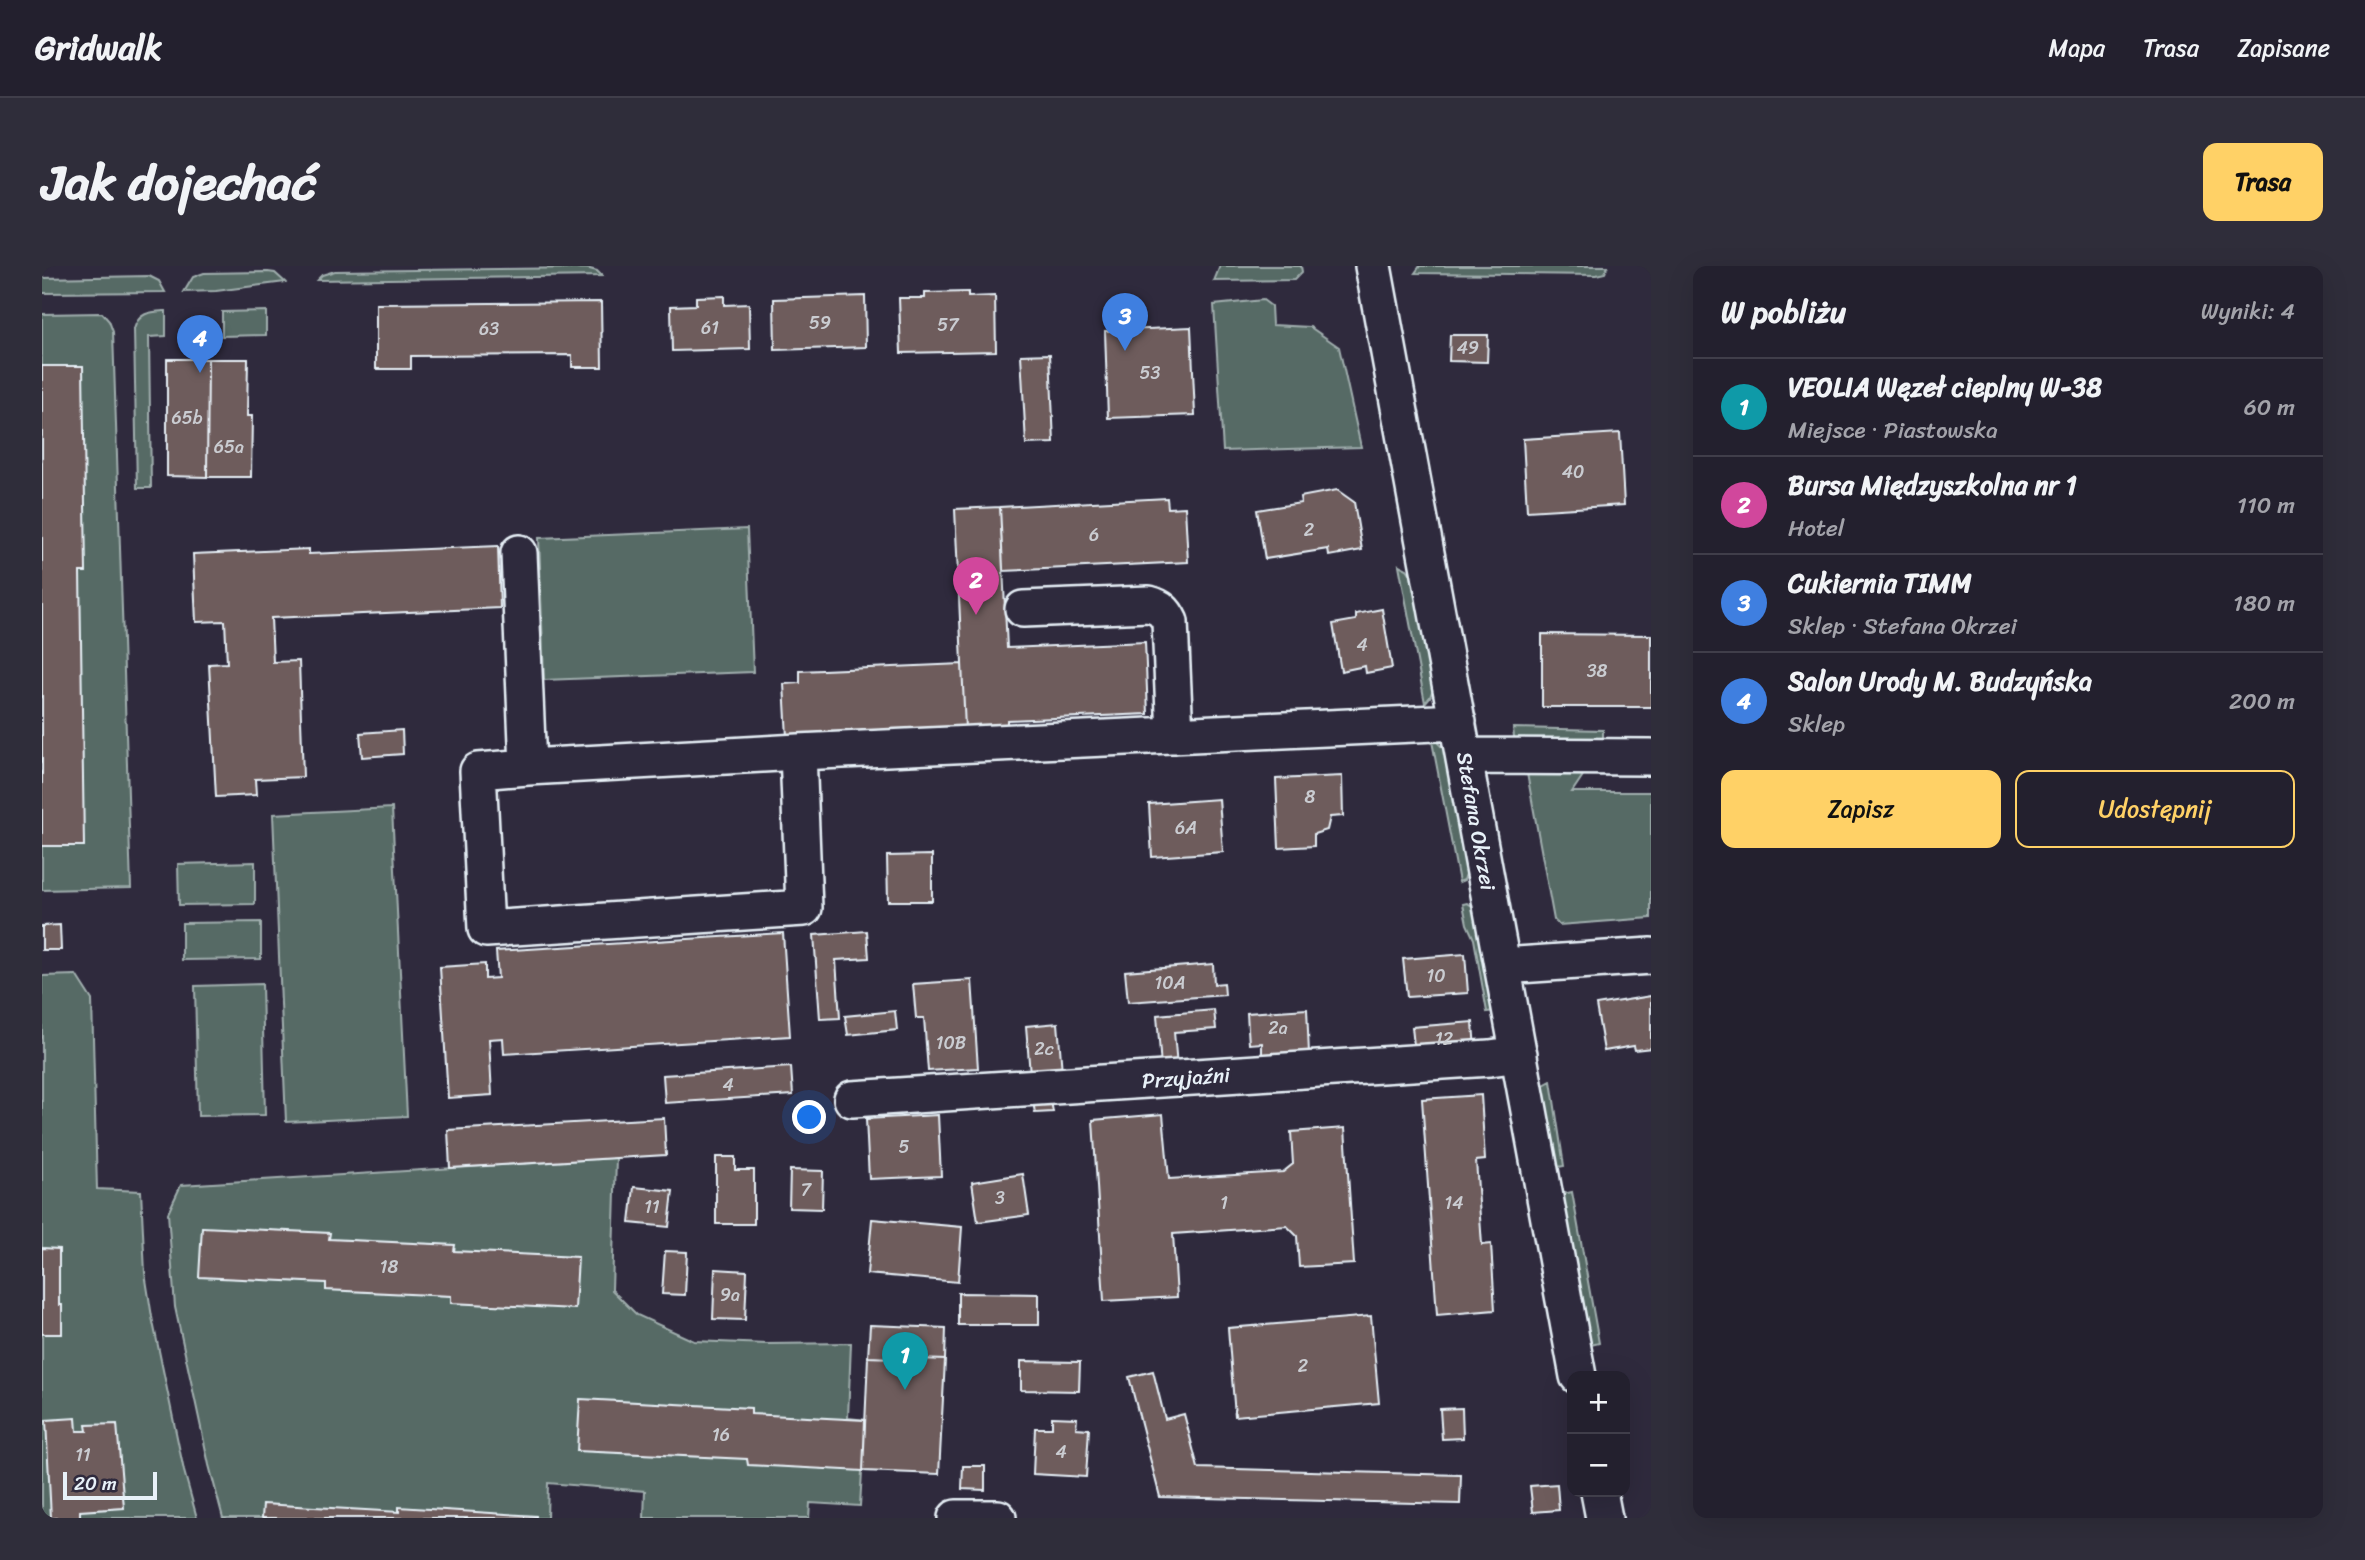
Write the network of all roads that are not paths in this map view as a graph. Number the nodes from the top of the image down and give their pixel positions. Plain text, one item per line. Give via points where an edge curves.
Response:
1 (1373, 266) edge
2 (519, 552) dead end
3 (1023, 609) dead end
4 (1458, 722) junction
5 (1175, 735) junction
6 (798, 752) junction
7 (1464, 756) junction
8 (1651, 757) edge
9 (528, 767) junction
10 (1651, 956) edge
11 (1503, 966) junction
12 (1519, 1054) junction
13 (852, 1099) dead end
14 (1577, 1371) edge
15 (1600, 1497) edge
16 (956, 1518) edge
17 (998, 1518) edge
18 (1604, 1518) edge

1 - 4 street, Stefana Okrzei
2 - 9 street
3 - 5 street via 1158,606 1170,622
4 - 5 street
4 - 7 street, Stefana Okrzei
5 - 6 street
6 - 9 street
6 - 9 street via 804,908 486,929 478,771
7 - 8 street
7 - 11 street, Stefana Okrzei
10 - 11 street
11 - 12 street, Stefana Okrzei
12 - 13 street, Przyjaźni
12 - 14 street, Stefana Okrzei
15 - 18 street
16 - 17 street

